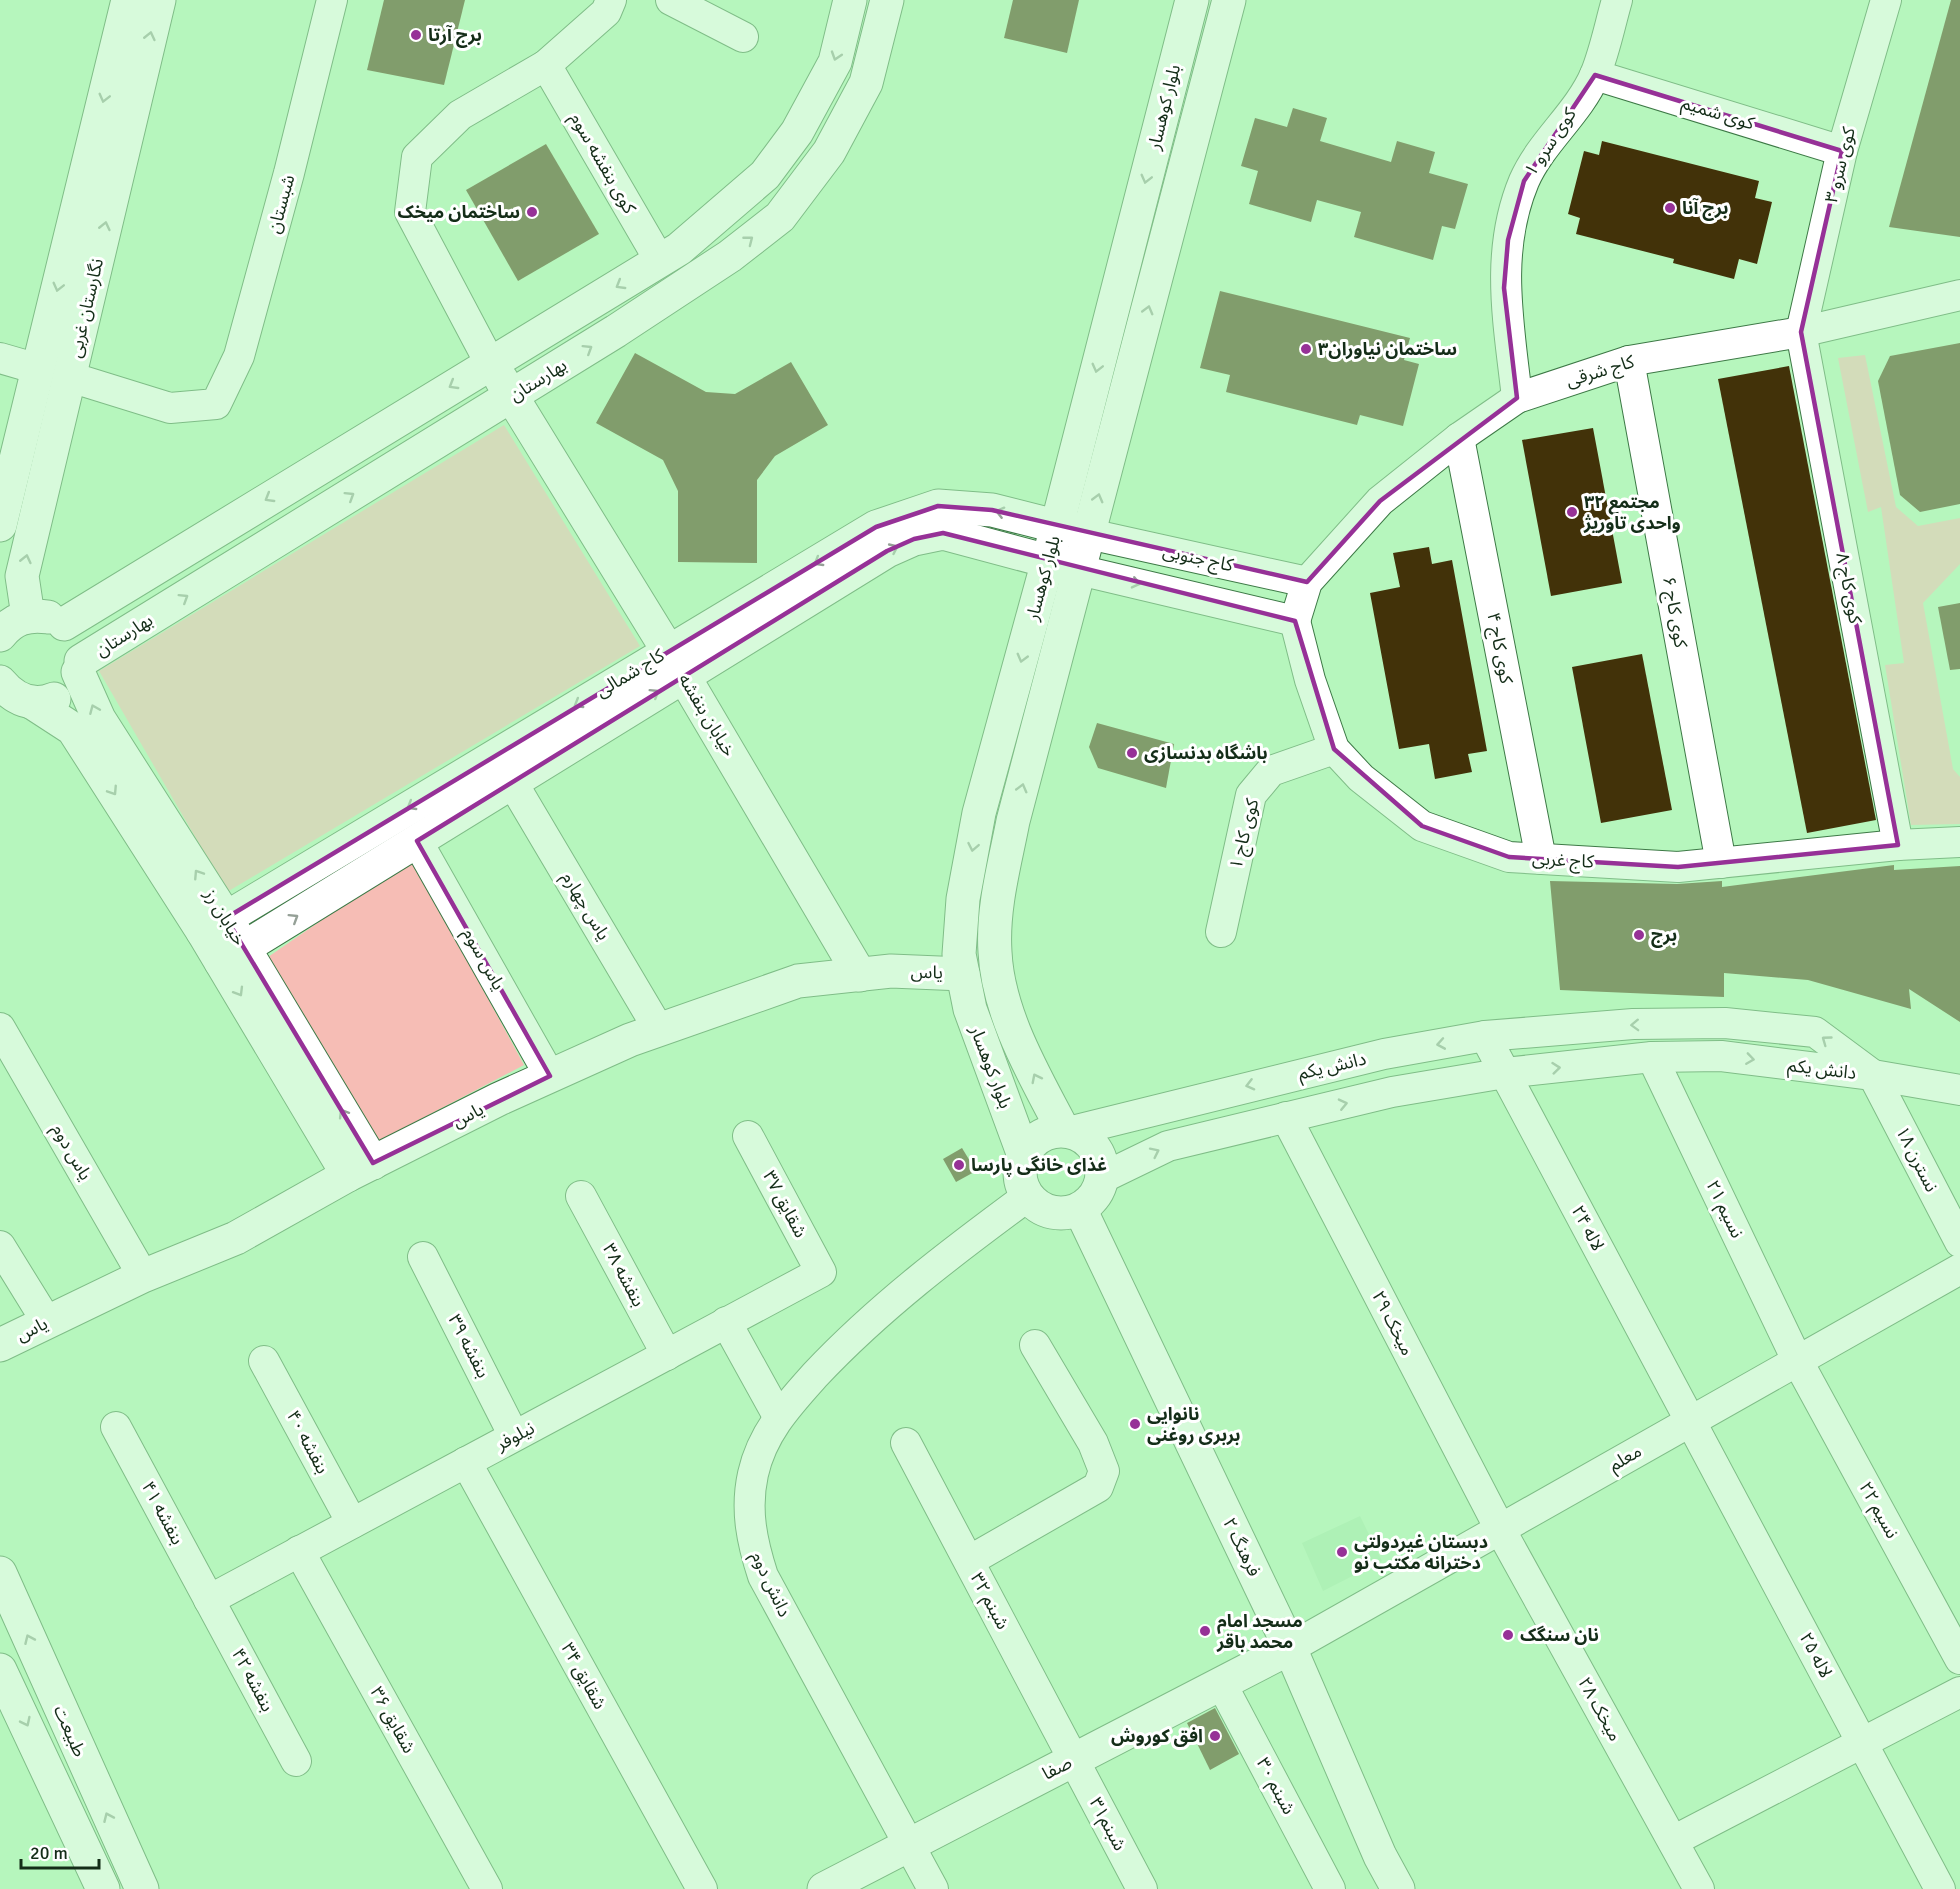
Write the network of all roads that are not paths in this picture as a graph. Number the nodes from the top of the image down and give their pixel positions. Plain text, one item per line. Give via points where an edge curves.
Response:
1 (128, 0) edge
2 (159, 0) edge
3 (332, 0) edge
4 (611, 0) edge
5 (671, 0) edge
6 (850, 0) edge
7 (887, 0) edge
8 (1191, 0) edge
9 (1229, 0) edge
10 (1617, 0) edge
11 (1886, 0) edge
12 (743, 37) dead end
13 (546, 65) junction
14 (1595, 75) junction
15 (1842, 151) junction
16 (660, 261) junction
17 (1960, 295) edge
18 (1801, 332) junction
19 (0, 358) edge
20 (1629, 361) junction
21 (490, 363) junction
22 (38, 369) junction
23 (70, 377) junction
24 (513, 396) junction
25 (1517, 398) junction
26 (1459, 438) junction
27 (0, 525) edge
28 (1056, 527) junction
29 (1089, 534) junction
30 (1048, 561) junction
31 (1079, 570) junction
32 (1307, 582) junction
33 (28, 616) junction
34 (1295, 621) junction
35 (63, 624) junction
36 (0, 635) edge
37 (675, 663) junction
38 (80, 667) junction
39 (0, 682) edge
40 (33, 703) junction
41 (1334, 749) junction
42 (512, 782) junction
43 (417, 841) junction
44 (1960, 842) edge
45 (1898, 845) junction
46 (1541, 859) junction
47 (1721, 863) junction
48 (215, 925) junction
49 (1221, 932) dead end
50 (233, 956) junction
51 (963, 974) junction
52 (860, 975) junction
53 (0, 1028) edge
54 (659, 1030) junction
55 (1485, 1036) junction
56 (1652, 1057) junction
57 (1505, 1073) junction
58 (1874, 1075) junction
59 (550, 1076) junction
60 (1960, 1090) edge
61 (1286, 1117) junction
62 (1067, 1131) junction
63 (748, 1136) dead end
64 (1023, 1153) junction
65 (361, 1169) junction
66 (1102, 1178) junction
67 (581, 1196) dead end
68 (1028, 1196) junction
69 (1080, 1209) junction
70 (1960, 1242) edge
71 (0, 1246) edge
72 (423, 1257) dead end
73 (1960, 1269) edge
74 (821, 1272) joint
75 (143, 1276) junction
76 (47, 1322) junction
77 (726, 1323) junction
78 (0, 1345) edge
79 (1035, 1345) dead end
80 (667, 1354) junction
81 (1797, 1360) junction
82 (264, 1361) dead end
83 (778, 1416) junction
84 (1691, 1421) junction
85 (116, 1427) dead end
86 (514, 1436) junction
87 (906, 1443) dead end
88 (466, 1462) junction
89 (352, 1523) junction
90 (1500, 1529) junction
91 (299, 1551) junction
92 (969, 1561) junction
93 (0, 1574) edge
94 (209, 1600) junction
95 (1290, 1648) junction
96 (1960, 1659) edge
97 (0, 1670) edge
98 (1221, 1683) junction
99 (1960, 1692) edge
100 (1863, 1743) junction
101 (1074, 1760) junction
102 (296, 1761) dead end
103 (1673, 1841) junction
104 (909, 1845) junction
105 (103, 1889) edge
106 (142, 1889) edge
107 (487, 1889) edge
108 (702, 1889) edge
109 (824, 1889) edge
110 (933, 1889) edge
111 (1142, 1889) edge
112 (1330, 1889) edge
113 (1398, 1889) edge
114 (1699, 1889) edge
115 (1941, 1889) edge

1 -> 22 street, نگارستان غربی
23 -> 2 street, نگارستان غربی
3 - 23 street, شبستان via 239,356 216,404 170,408
4 - 13 street via 606,12
5 - 12 street
6 -> 16 street via 835,62 797,132 765,175
24 -> 7 street, بهارستان via 730,256 780,217 829,152 866,83
8 -> 28 street, بلوار کوهسار
29 -> 9 street, بلوار کوهسار
10 - 14 street, کوی سرو ۱
11 - 15 street, کوی سرو ۳
13 - 16 street, کوی بنفشه سوم
13 - 21 street via 460,115 417,157 410,212
14 - 15 street, کوی شمیم
14 - 25 street, کوی سرو ۱ via 1550,137 1524,182 1508,240 1504,288
15 - 18 street, کوی سرو ۳
16 -> 21 street
17 - 18 street, کاج شرقی
18 - 20 street, کاج شرقی
18 - 45 street, کوی کاج ۸
19 - 22 street
20 - 25 street, کاج شرقی
20 - 47 street, کوی کاج ۶
21 - 24 street, خیابان بنفشه
21 -> 35 street
22 - 23 street
22 - 27 street, نگارستان غربی
33 -> 23 street, نگارستان غربی via 22,576
24 - 37 street, خیابان بنفشه
38 -> 24 street, بهارستان
25 - 26 street, کاج شرقی
26 - 32 street, کاج شرقی via 1380,501
26 - 46 street, کوی کاج ۴
28 - 29 street, کاج شمالی
28 - 30 street, بلوار کوهسار
28 -> 37 street, کاج شمالی via 992,510 938,506 876,527
29 - 31 street, بلوار کوهسار
29 - 32 street, کاج جنوبی
30 - 31 street, کاج شمالی
37 -> 30 street, کاج شمالی via 915,538 943,533
30 -> 51 street, بلوار کوهسار via 979,813 963,899 959,954
31 -> 34 street
62 -> 31 street, بلوار کوهسار via 1029,1064 1004,1000 995,952 998,903 1013,821
32 - 34 street
33 - 35 street via 50,617
33 - 36 street
34 - 41 street, کاج غربی
35 - 38 street, خیابان رز via 74,634
42 -> 37 street, کاج شمالی
37 -> 48 street, کاج شمالی
37 - 52 street, خیابان بنفشه
38 - 40 street via 71,687 60,697
48 -> 38 street, خیابان رز via 99,719
39 - 40 street, خیابان رز via 19,699
40 -> 48 street, خیابان رز via 73,729
41 - 46 street, کاج غربی via 1361,778 1422,826 1509,857
41 - 49 street, کوی کاج ۱ via 1271,771 1251,795
42 - 43 street, کاج شمالی
42 - 54 street, یاس چهارم
50 -> 43 street, کاج شمالی
43 - 59 street, یاس سوم
44 - 45 street, کاج غربی
45 - 47 street, کاج غربی
46 - 47 street, کاج غربی via 1678,867
48 - 50 street, خیابان رز
50 - 65 street, خیابان رز
51 - 52 street, یاس via 891,971
51 - 64 street, بلوار کوهسار via 970,1009
52 - 54 street, یاس via 798,981
53 - 75 street, یاس دوم
54 - 59 street, یاس
55 - 57 street, لاله ۲۴
58 -> 55 street, دانش یکم via 1815,1032 1748,1025 1633,1024
55 -> 62 street, دانش یکم via 1384,1054
57 -> 56 street, دانش یکم
56 -> 58 street, دانش یکم via 1721,1056
56 - 81 street, نسیم ۲۱
61 -> 57 street, دانش یکم via 1392,1092
57 - 84 street, لاله ۲۴
58 - 60 street
58 - 70 street, نسترن ۱۸
59 - 65 street, یاس
66 -> 61 street, دانش یکم via 1168,1146
61 - 90 street, میخک ۲۹
62 - 64 street via 1040,1136
62 - 66 street via 1092,1144 1102,1166
63 - 74 street, شقایق ۳۷
64 - 68 street via 1020,1175
65 - 75 street, یاس via 236,1238
66 - 69 street via 1091,1201
67 - 80 street, بنفشه ۳۸
68 - 69 street via 1046,1211 1069,1213
68 - 83 street, دانش دوم via 928,1270 852,1336
69 - 95 street, فرهنگ ۲
71 - 76 street
72 - 86 street, بنفشه ۳۹
73 - 81 street, معلم
74 - 77 street, نیلوفر
75 - 76 street, یاس
76 - 78 street, یاس
77 - 80 street, نیلوفر
77 - 83 street
79 - 92 street via 1093,1443 1104,1471 1098,1487
80 - 86 street, نیلوفر
81 - 84 street, معلم
81 - 96 street, نسیم ۲۲
82 - 89 street, بنفشه ۴۰
83 - 104 street, دانش دوم via 753,1473 749,1508 752,1543 764,1576
84 - 90 street, معلم
84 - 100 street, لاله ۲۵
85 - 94 street, بنفشه ۴۱
86 - 88 street, نیلوفر
87 - 92 street, شبنم ۳۲
88 - 89 street, نیلوفر
88 - 108 street, شقایق ۳۴
89 - 91 street, نیلوفر
90 - 95 street, معلم
90 - 103 street, میخک ۲۸
91 - 94 street, نیلوفر
91 - 107 street, شقایق ۳۶
92 - 101 street, شبنم ۳۲
106 -> 93 street, طبیعت
94 - 102 street, بنفشه ۴۲
95 - 98 street, صفا
95 - 113 street, فرهنگ ۲
97 -> 105 street, طبیعت
98 - 101 street, صفا
98 - 112 street, شبنم ۳۰
99 - 100 street
100 - 103 street
100 - 115 street, لاله ۲۵
101 - 104 street, صفا
101 - 111 street, شبنم۳۱
103 - 114 street, میخک ۲۸
104 - 109 street, صفا
104 - 110 street, دانش دوم

